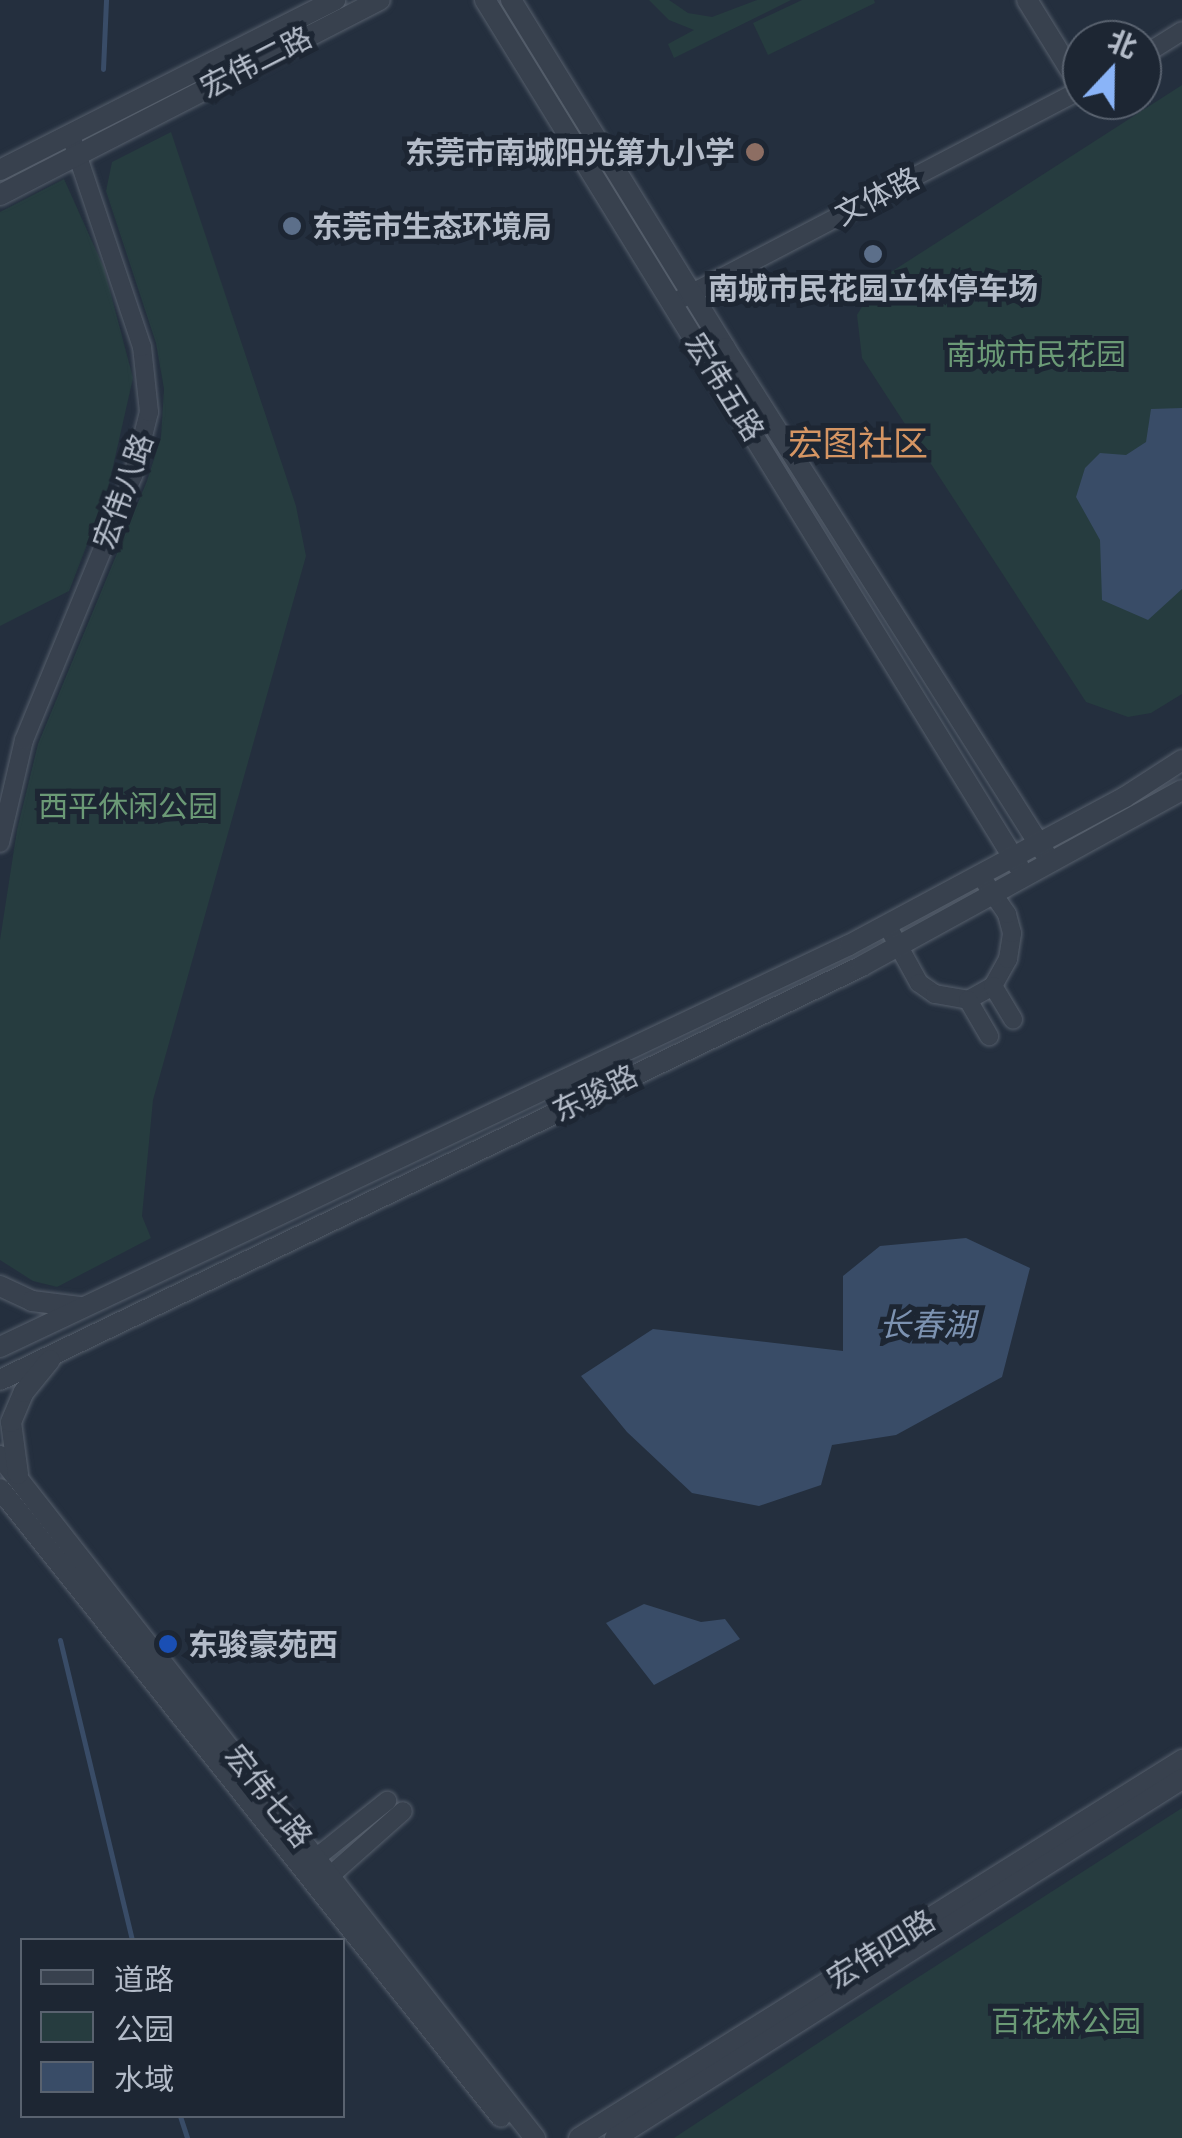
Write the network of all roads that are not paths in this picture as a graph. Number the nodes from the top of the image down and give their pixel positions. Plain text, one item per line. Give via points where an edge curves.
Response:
1 (335, 0) edge
2 (380, 0) edge
3 (485, 0) edge
4 (512, 0) edge
5 (1027, 0) edge
6 (1062, 57) edge
7 (182, 88) junction
8 (1062, 99) edge
9 (71, 134) junction
10 (78, 154) junction
11 (0, 170) edge
12 (0, 195) edge
13 (682, 298) junction
14 (1182, 760) edge
15 (1182, 790) edge
16 (0, 843) edge
17 (1039, 844) junction
18 (1013, 857) junction
19 (1052, 864) junction
20 (980, 875) junction
21 (1026, 878) junction
22 (995, 895) junction
23 (887, 925) junction
24 (898, 947) junction
25 (992, 986) junction
26 (968, 1000) junction
27 (1013, 1020) dead end
28 (988, 1036) dead end
29 (0, 1286) edge
30 (82, 1307) junction
31 (0, 1347) edge
32 (58, 1352) junction
33 (0, 1380) edge
34 (0, 1456) edge
35 (10, 1485) edge
36 (1182, 1760) edge
37 (1182, 1779) edge
38 (317, 1857) junction
39 (331, 1875) junction
40 (518, 2138) edge
41 (535, 2138) edge
42 (579, 2138) edge
43 (615, 2138) edge

1 - 7 street
2 - 7 street, 宏伟二路
3 - 13 street, 宏伟五路
4 - 13 street, 宏伟五路
5 - 6 street
7 - 9 street
7 - 10 street
8 - 13 street, 文体路
9 - 10 street, 宏伟八路
9 - 11 street
10 - 12 street
10 - 16 street, 宏伟八路 via 142,347 149,412 133,476 24,740
13 - 17 street, 宏伟五路
13 - 18 street, 宏伟五路
14 - 17 street, 东骏路
15 - 19 street, 东骏路
17 - 18 street, 东骏路
17 - 19 street
18 - 20 street, 东骏路
18 - 21 street, 宏伟五路
19 - 21 street, 东骏路
20 - 22 street
20 - 23 street, 东骏路
21 - 22 street, 东骏路
22 - 24 street, 东骏路
22 - 25 street via 1012,933 1008,958
23 - 24 street
23 - 30 street, 东骏路
24 - 26 street via 919,983 935,994
24 - 32 street, 东骏路
25 - 26 street
25 - 27 street
26 - 28 street
29 - 30 street via 48,1306
30 - 31 street, 东骏路
32 - 33 street, 东骏路
32 - 35 street via 24,1392 12,1422
34 - 35 street, 宏伟七路
35 - 38 street, 宏伟七路
35 - 40 street, 宏伟七路
36 - 42 street, 宏伟四路
37 - 43 street, 宏伟四路
38 - 39 street, 宏伟七路
38 - 39 street via 395,1806
39 - 41 street, 宏伟七路

